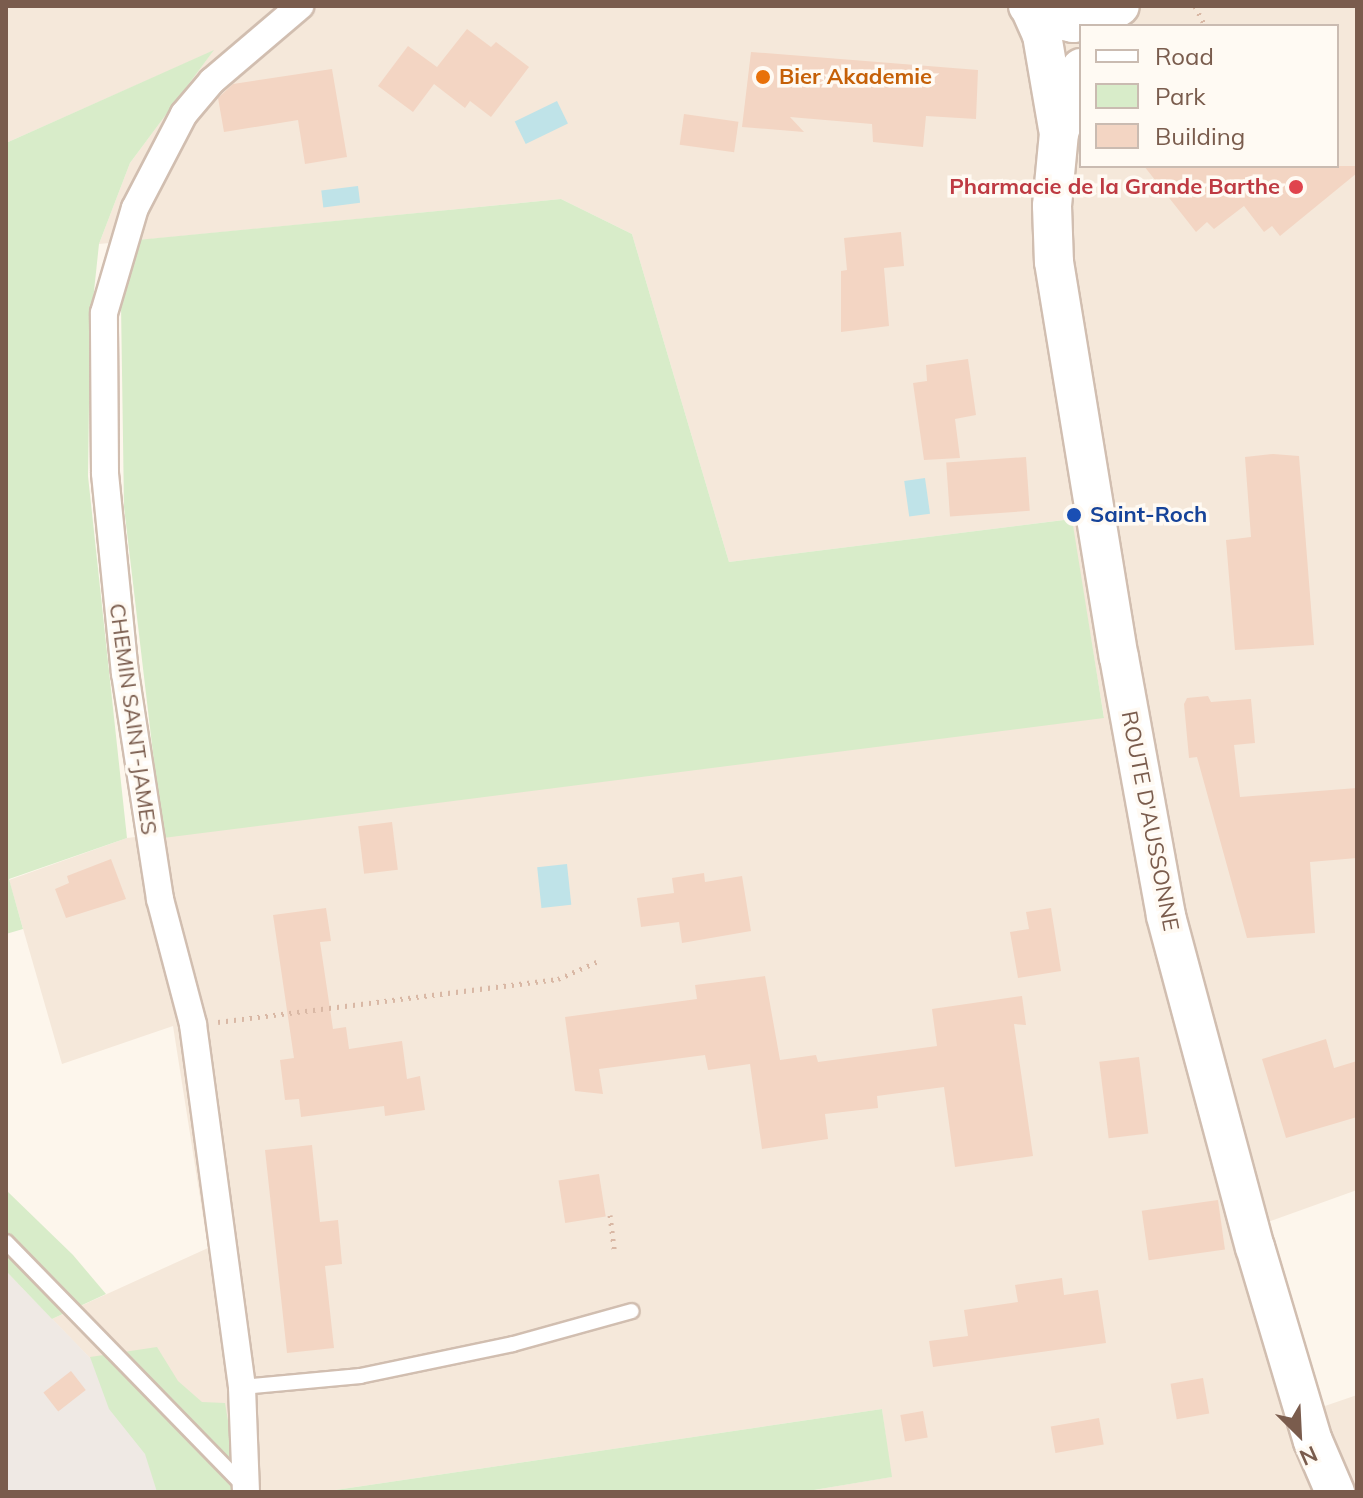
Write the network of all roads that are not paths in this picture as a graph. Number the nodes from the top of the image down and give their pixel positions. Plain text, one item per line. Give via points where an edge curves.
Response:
1 (300, 6) edge
2 (1029, 7) edge
3 (1107, 16) edge
4 (1079, 74) edge
5 (1059, 133) junction
6 (6, 1242) edge
7 (632, 1311) dead end
8 (242, 1387) junction
9 (246, 1490) edge
10 (1335, 1492) edge

1 - 8 street, CHEMIN SAINT-JAMES via 212,81 184,114 135,208 104,313 105,473 125,674 155,872 193,1024
2 - 3 main road via 1057,21
2 - 5 main road, ROUTE D'AUSSONNE via 1042,35
4 - 5 main road, ROUTE D'AUSSONNE
5 - 10 main road, ROUTE D'AUSSONNE via 1052,206 1054,262 1166,916 1255,1247 1313,1441
6 - 9 lane
7 - 8 lane via 513,1344 360,1376
8 - 9 street, CHEMIN SAINT-JAMES

